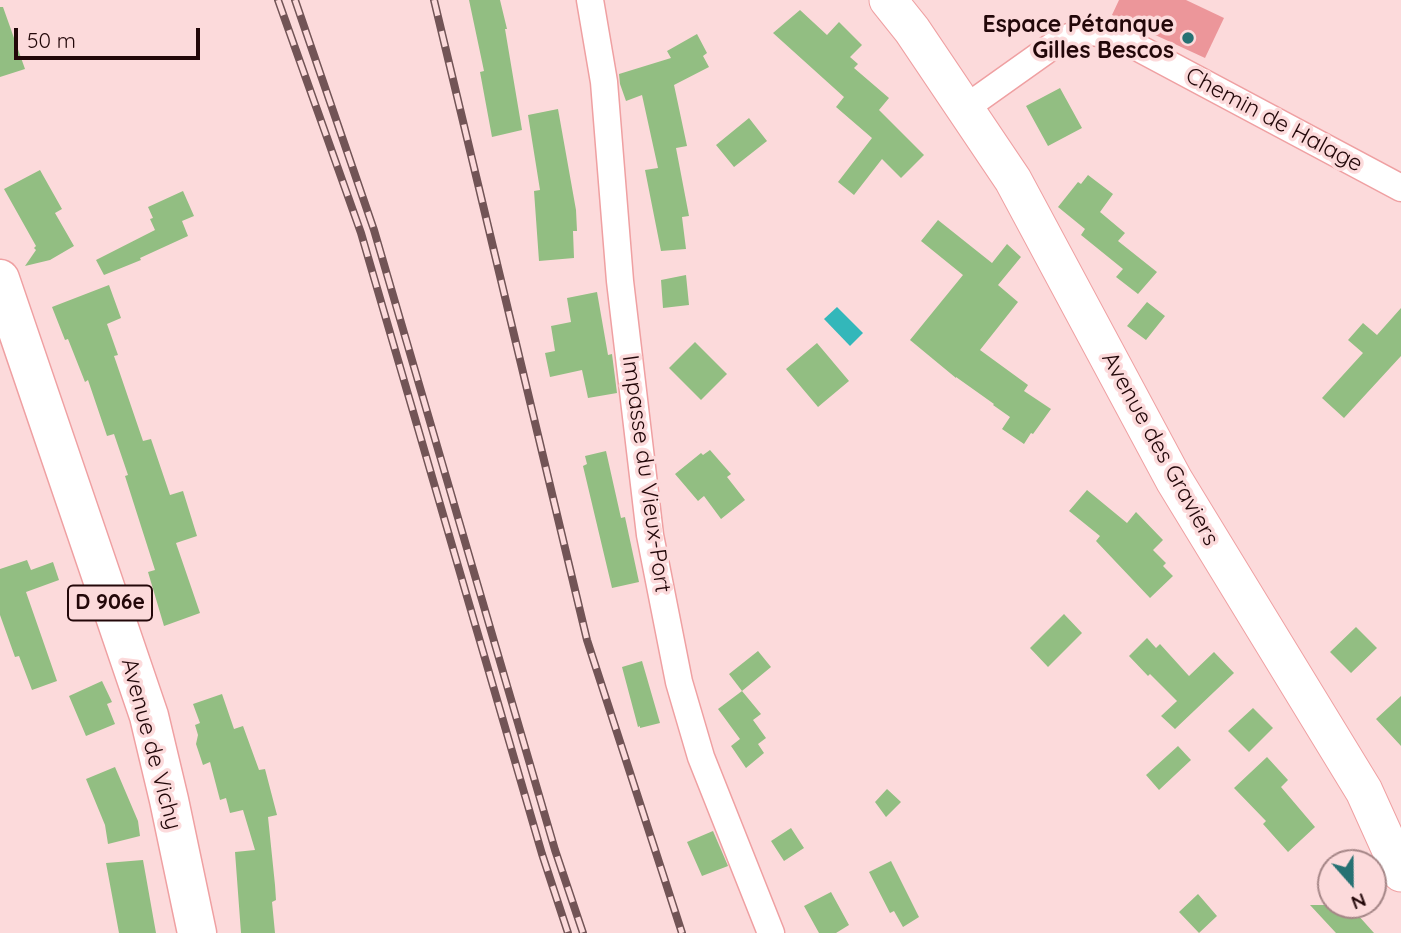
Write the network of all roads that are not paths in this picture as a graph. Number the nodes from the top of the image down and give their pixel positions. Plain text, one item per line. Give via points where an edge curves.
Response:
1 (590, 0) edge
2 (888, 0) edge
3 (903, 15) edge
4 (966, 109) junction
5 (1401, 188) edge
6 (0, 279) edge
7 (1401, 873) edge
8 (197, 933) edge
9 (771, 933) edge

1 - 9 street, Impasse du Vieux-Port via 604,82 620,281 650,535 673,655 701,757
2 - 3 street, Avenue des Graviers
3 - 4 street, Avenue des Graviers
4 - 5 street, Chemin de Halage via 1061,40 1085,31 1116,36
4 - 7 street, Avenue des Graviers via 1013,180 1174,480 1364,791
6 - 8 main road, Avenue de Vichy / D 906e via 149,716

